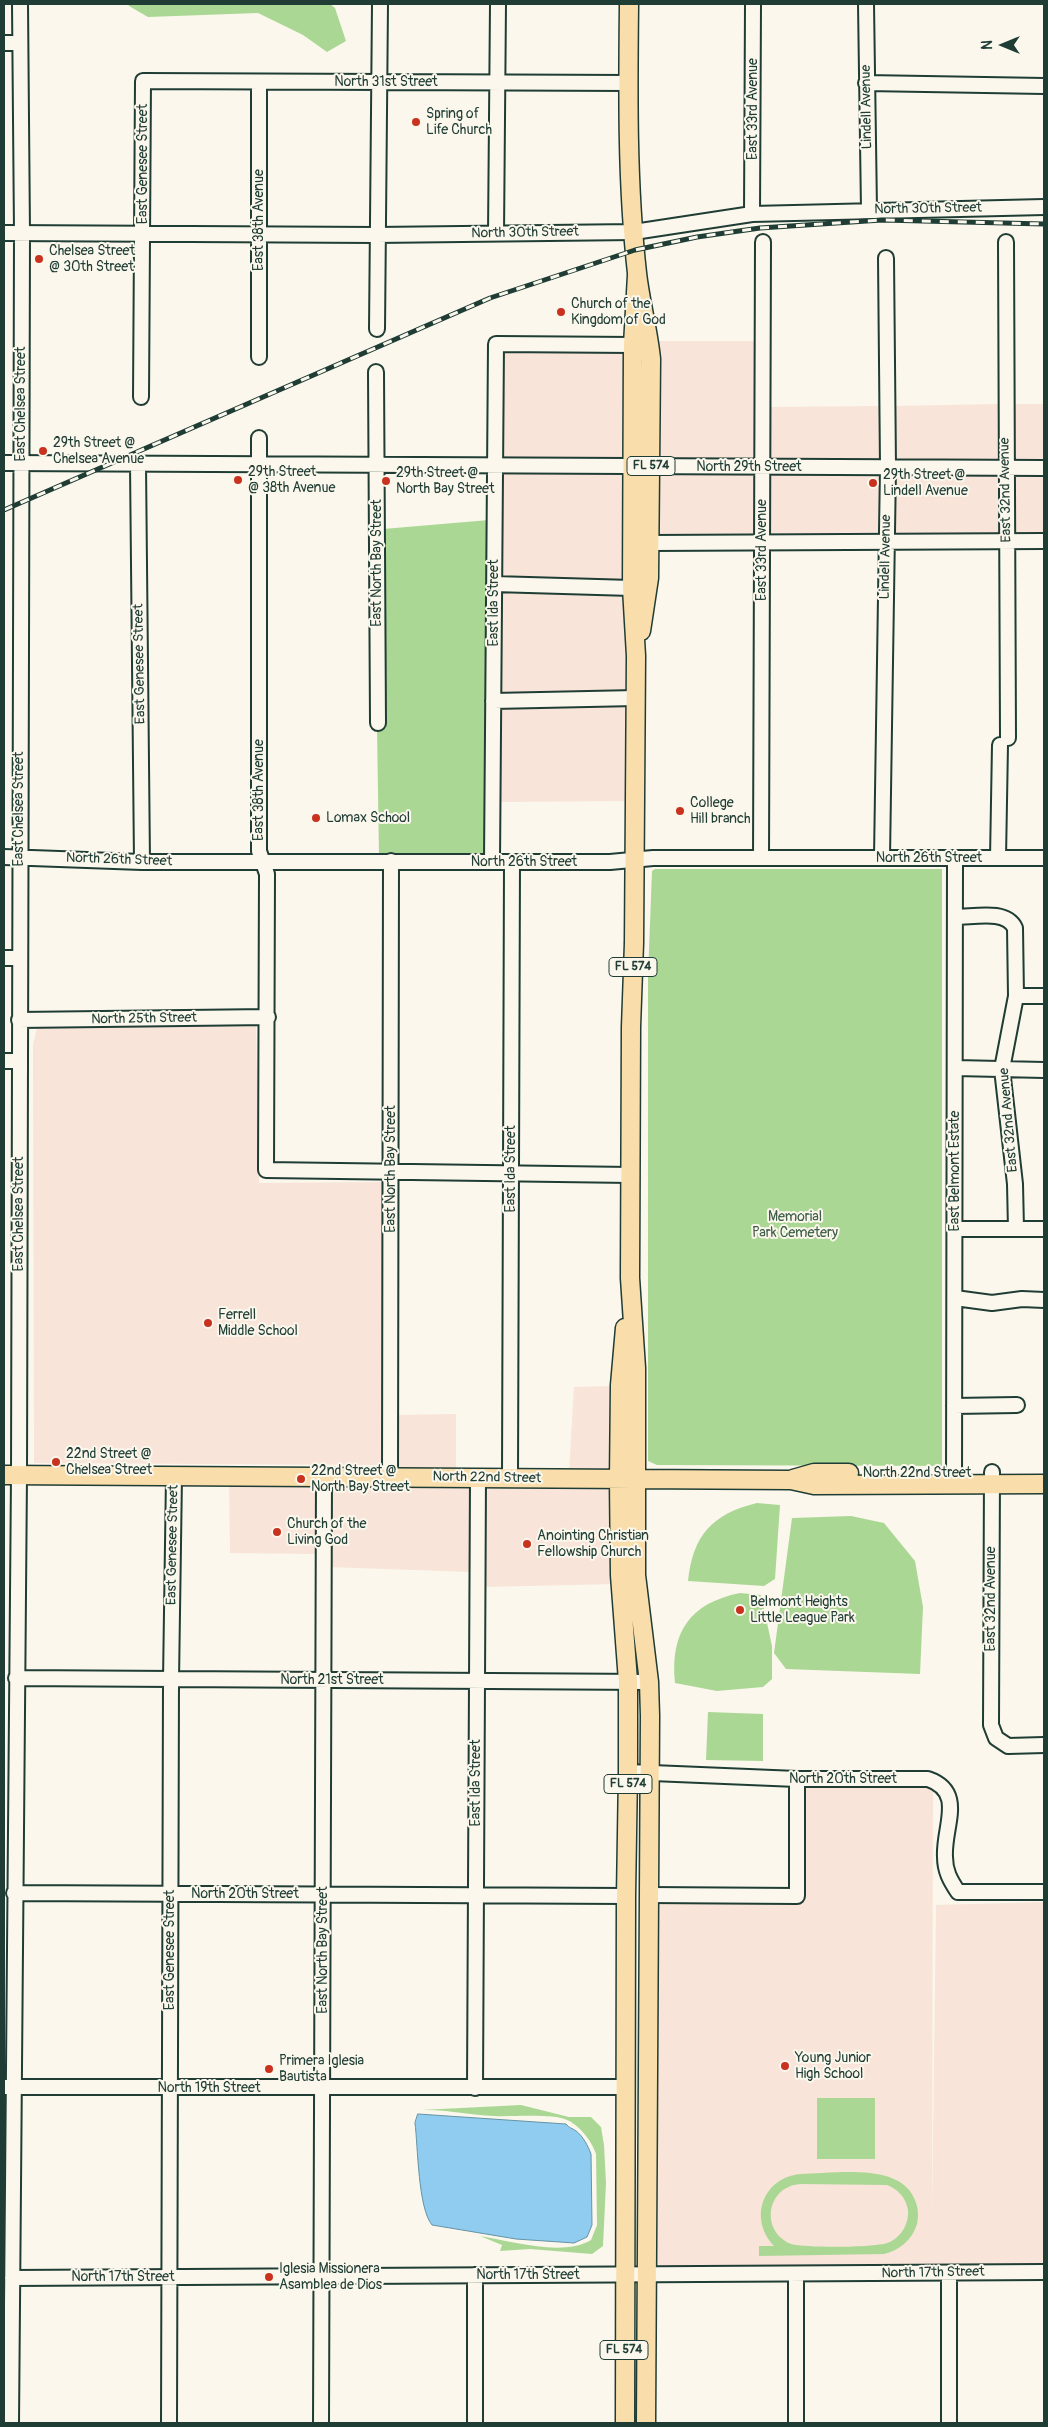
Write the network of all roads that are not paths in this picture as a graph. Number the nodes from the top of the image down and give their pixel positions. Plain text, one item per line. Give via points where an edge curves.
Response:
1 (20, 4) edge
2 (380, 4) edge
3 (498, 4) edge
4 (630, 4) edge
5 (753, 4) edge
6 (866, 4) edge
7 (4, 43) edge
8 (20, 43) junction
9 (143, 81) joint
10 (259, 82) junction
11 (379, 82) junction
12 (497, 82) junction
13 (628, 83) junction
14 (866, 83) junction
15 (1044, 86) edge
16 (1044, 207) edge
17 (870, 210) junction
18 (752, 214) junction
19 (634, 232) junction
20 (4, 233) edge
21 (22, 233) junction
22 (496, 233) junction
23 (143, 234) junction
24 (259, 234) junction
25 (376, 235) junction
26 (763, 242) dead end
27 (1006, 242) dead end
28 (886, 258) dead end
29 (637, 275) junction
30 (377, 329) dead end
31 (633, 345) junction
32 (259, 357) dead end
33 (376, 372) dead end
34 (141, 397) dead end
35 (259, 438) dead end
36 (4, 463) edge
37 (21, 463) junction
38 (259, 464) junction
39 (138, 465) junction
40 (495, 465) junction
41 (376, 466) junction
42 (633, 466) junction
43 (650, 466) junction
44 (763, 467) junction
45 (888, 467) junction
46 (1005, 468) junction
47 (1044, 468) edge
48 (762, 541) junction
49 (1007, 541) junction
50 (1044, 541) edge
51 (886, 542) junction
52 (650, 543) junction
53 (494, 584) junction
54 (632, 588) junction
55 (636, 656) junction
56 (636, 698) junction
57 (494, 701) junction
58 (378, 723) dead end
59 (4, 857) edge
60 (18, 857) junction
61 (882, 857) junction
62 (761, 858) junction
63 (955, 858) junction
64 (998, 858) junction
65 (1044, 858) edge
66 (635, 860) junction
67 (263, 861) junction
68 (391, 861) junction
69 (142, 862) junction
70 (492, 862) junction
71 (512, 862) junction
72 (956, 917) junction
73 (4, 958) edge
74 (19, 958) junction
75 (1016, 996) junction
76 (1044, 996) edge
77 (268, 1017) junction
78 (19, 1020) junction
79 (4, 1061) edge
80 (19, 1061) junction
81 (956, 1068) junction
82 (1002, 1070) junction
83 (1044, 1070) edge
84 (392, 1172) junction
85 (511, 1173) junction
86 (631, 1174) junction
87 (955, 1229) junction
88 (1016, 1229) junction
89 (1044, 1229) edge
90 (630, 1278) junction
91 (955, 1298) junction
92 (1044, 1300) edge
93 (1017, 1405) dead end
94 (954, 1406) junction
95 (1044, 1473) edge
96 (11, 1476) edge
97 (174, 1476) junction
98 (390, 1476) junction
99 (324, 1477) junction
100 (510, 1477) junction
101 (478, 1478) junction
102 (954, 1478) junction
103 (992, 1478) junction
104 (636, 1480) junction
105 (619, 1481) junction
106 (1044, 1484) edge
107 (16, 1678) junction
108 (171, 1680) junction
109 (324, 1680) junction
110 (476, 1680) junction
111 (628, 1681) junction
112 (649, 1682) junction
113 (1044, 1745) edge
114 (628, 1772) junction
115 (649, 1773) junction
116 (798, 1779) junction
117 (627, 1831) junction
118 (1044, 1892) edge
119 (14, 1893) junction
120 (170, 1893) junction
121 (323, 1894) junction
122 (476, 1894) junction
123 (648, 1895) junction
124 (626, 1896) junction
125 (9, 2087) edge
126 (170, 2087) junction
127 (625, 2087) junction
128 (322, 2088) junction
129 (475, 2088) junction
130 (1044, 2272) edge
131 (949, 2273) junction
132 (475, 2275) junction
133 (647, 2275) junction
134 (796, 2275) junction
135 (169, 2276) junction
136 (322, 2276) junction
137 (624, 2276) junction
138 (12, 2278) junction
139 (8, 2395) edge
140 (11, 2423) edge
141 (169, 2423) edge
142 (321, 2423) edge
143 (475, 2423) edge
144 (625, 2423) edge
145 (646, 2423) edge
146 (796, 2423) edge
147 (949, 2423) edge

1 - 8 street, East Chelsea Street
2 - 11 street
3 - 12 street
4 - 13 main road, FL 574
5 - 18 street, East 33rd Avenue
6 - 14 street, Lindell Avenue
7 - 8 street
8 - 21 street, East Chelsea Street
9 - 10 street, North 31st Street
9 - 23 street, East Genesee Street
10 - 11 street, North 31st Street
10 - 24 street, East 38th Avenue
11 - 12 street, North 31st Street
11 - 25 street
12 - 13 street, North 31st Street
12 - 22 street
13 - 19 main road, FL 574
14 - 15 street
14 - 17 street, Lindell Avenue
16 - 17 street, North 30th Street
17 - 18 street, North 30th Street
18 - 19 street, North 30th Street
19 - 22 street, North 30th Street
19 - 29 main road, FL 574
20 - 21 street, North 30th Street
21 - 23 street, North 30th Street
21 - 37 street, East Chelsea Street
22 - 25 street, North 30th Street
23 - 24 street, North 30th Street
23 - 34 street, East Genesee Street
24 - 25 street, North 30th Street
24 - 32 street, East 38th Avenue
25 - 30 street
26 - 44 street, East 33rd Avenue
27 - 46 street, East 32nd Avenue
28 - 45 street, Lindell Avenue
29 - 31 main road, FL 574
29 - 43 main road, FL 574 via 651,358
31 - 40 street, East Ida Street via 496,344
31 - 42 main road, FL 574
33 - 41 street, East North Bay Street
35 - 38 street, East 38th Avenue
36 - 37 street, North 29th Street
37 - 39 street, North 29th Street
37 - 60 street, East Chelsea Street
38 - 39 street, North 29th Street
38 - 41 street, North 29th Street
38 - 67 street, East 38th Avenue via 259,851
39 - 69 street, East Genesee Street
40 - 41 street, North 29th Street
40 - 42 street, North 29th Street
40 - 53 street, East Ida Street
41 - 58 street, East North Bay Street
42 - 43 street, North 29th Street
42 - 54 main road, FL 574
43 - 44 street, North 29th Street
43 - 52 main road, FL 574
44 - 45 street, North 29th Street
44 - 48 street, East 33rd Avenue
45 - 46 street, North 29th Street
45 - 51 street, Lindell Avenue
46 - 47 street, North 29th Street
46 - 49 street, East 32nd Avenue
48 - 51 street
48 - 52 street
48 - 62 street, East 33rd Avenue
49 - 50 street
49 - 51 street
49 - 64 street, East 32nd Avenue via 1004,742
51 - 61 street, Lindell Avenue
52 - 55 main road, FL 574 via 646,606
53 - 54 street
53 - 57 street, East Ida Street
54 - 55 main road, FL 574
55 - 56 main road, FL 574
56 - 57 street
56 - 66 main road, FL 574
57 - 70 street, East Ida Street
59 - 60 street, North 26th Street
60 - 69 street, North 26th Street
60 - 74 street, East Chelsea Street
61 - 62 street, North 26th Street
61 - 63 street, North 26th Street
62 - 66 street, North 26th Street
63 - 64 street, North 26th Street
63 - 72 street, East Belmont Estate
64 - 65 street, North 26th Street
66 - 71 street, North 26th Street
66 - 86 main road, FL 574
67 - 68 street, North 26th Street
67 - 69 street, North 26th Street
67 - 77 street, East 38th Avenue via 267,874
68 - 70 street, North 26th Street
68 - 84 street, East North Bay Street
70 - 71 street, North 26th Street
71 - 85 street, East Ida Street
72 - 75 street, East 32nd Avenue via 1000,916 1012,922 1015,928
72 - 81 street, East Belmont Estate
73 - 74 street
74 - 78 street, East Chelsea Street
75 - 76 street
75 - 82 street, East 32nd Avenue
77 - 78 street, North 25th Street
77 - 84 street, East 38th Avenue via 266,1170
78 - 80 street, East Chelsea Street
79 - 80 street
80 - 96 street, East Chelsea Street
81 - 82 street
81 - 87 street, East Belmont Estate
82 - 83 street
82 - 88 street, East 32nd Avenue
84 - 85 street
84 - 98 street, East North Bay Street
85 - 86 street
85 - 100 street, East Ida Street
86 - 90 main road, FL 574
87 - 88 street
87 - 91 street, East Belmont Estate
88 - 89 street
90 - 104 main road, FL 574 via 636,1368
90 - 105 main road, FL 574 via 620,1385
91 - 92 street via 992,1303
91 - 94 street, East Belmont Estate
93 - 94 street
94 - 102 street, East Belmont Estate
95 - 103 main road, North 22nd Street
96 - 97 main road, North 22nd Street
96 - 107 street, East Chelsea Street
97 - 99 main road, North 22nd Street
97 - 108 street, East Genesee Street
98 - 99 main road, North 22nd Street
98 - 101 main road, North 22nd Street
99 - 109 street, East North Bay Street
100 - 101 main road, North 22nd Street
100 - 105 main road, North 22nd Street
101 - 110 street, East Ida Street
102 - 103 main road, North 22nd Street
102 - 104 main road, North 22nd Street via 814,1473 790,1480
103 - 106 main road, North 22nd Street
103 - 113 street, East 32nd Avenue via 991,1725 996,1738 1008,1746
104 - 105 main road, North 22nd Street
104 - 112 main road, FL 574 via 636,1575
105 - 111 main road, FL 574 via 620,1575
107 - 108 street, North 21st Street
107 - 119 street, East Chelsea Street
108 - 109 street, North 21st Street
108 - 120 street, East Genesee Street
109 - 110 street, North 21st Street
109 - 121 street, East North Bay Street
110 - 111 street, North 21st Street
110 - 122 street, East Ida Street
111 - 112 street, North 21st Street
111 - 114 main road, FL 574
112 - 115 main road, FL 574
114 - 115 street, North 20th Street
114 - 117 main road, FL 574
115 - 116 street, North 20th Street
115 - 123 main road, FL 574
116 - 118 street, North 20th Street via 928,1779 941,1784 949,1795 950,1806 944,1855 947,1875 958,1892
116 - 123 street via 797,1896
117 - 123 main road via 633,1878 640,1891
117 - 124 main road, FL 574
119 - 120 street, North 20th Street
119 - 125 street, East Chelsea Street
120 - 121 street, North 20th Street
120 - 126 street, East Genesee Street
121 - 122 street, North 20th Street
121 - 128 street, East North Bay Street
122 - 124 street, North 20th Street
122 - 129 street, East Ida Street
123 - 133 main road, FL 574
124 - 127 main road, FL 574
125 - 126 street, North 19th Street
125 - 138 street, East Chelsea Street
126 - 128 street, North 19th Street
126 - 135 street, East Genesee Street
127 - 129 street, North 19th Street
127 - 137 main road, FL 574
128 - 129 street, North 19th Street
128 - 136 street, East North Bay Street
130 - 131 street, North 17th Street
131 - 134 street, North 17th Street
131 - 147 street
132 - 136 street, North 17th Street
132 - 137 street, North 17th Street
132 - 143 street
133 - 134 street, North 17th Street
133 - 137 street, North 17th Street
133 - 145 main road, FL 574
134 - 146 street
135 - 136 street, North 17th Street
135 - 138 street, North 17th Street
135 - 141 street, East Genesee Street
136 - 142 street, East North Bay Street
137 - 144 main road, FL 574
138 - 139 street, East Chelsea Street
139 - 140 street, East Chelsea Street

